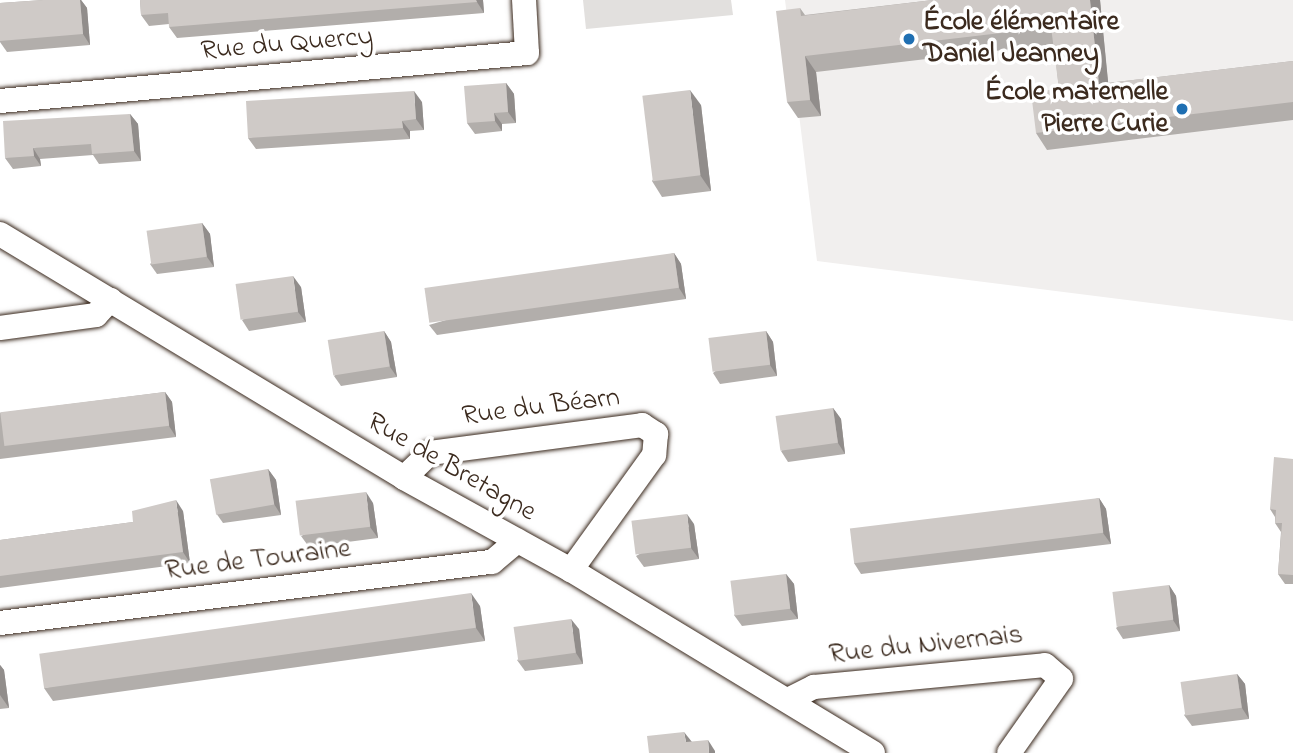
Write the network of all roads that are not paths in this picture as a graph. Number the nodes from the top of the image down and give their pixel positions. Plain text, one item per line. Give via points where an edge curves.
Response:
1 (524, 0) edge
2 (0, 101) edge
3 (0, 234) edge
4 (110, 300) junction
5 (0, 328) edge
6 (404, 478) junction
7 (517, 541) junction
8 (570, 570) junction
9 (0, 623) edge
10 (789, 700) junction
11 (873, 753) edge
12 (1009, 753) edge

1 - 2 street, Rue du Quercy via 527,52
3 - 4 street, Rue de Bretagne
4 - 5 street via 96,316
4 - 6 street, Rue de Bretagne
6 - 7 street, Rue de Bretagne
6 - 8 street, Rue du Béarn via 430,453 642,425 656,434 654,455
7 - 8 street, Rue de Bretagne
7 - 9 street, Rue de Touraine via 492,562
8 - 10 street, Rue de Bretagne
10 - 11 street, Rue de Bretagne
10 - 12 street, Rue du Nivernais via 814,687 1045,664 1061,679

